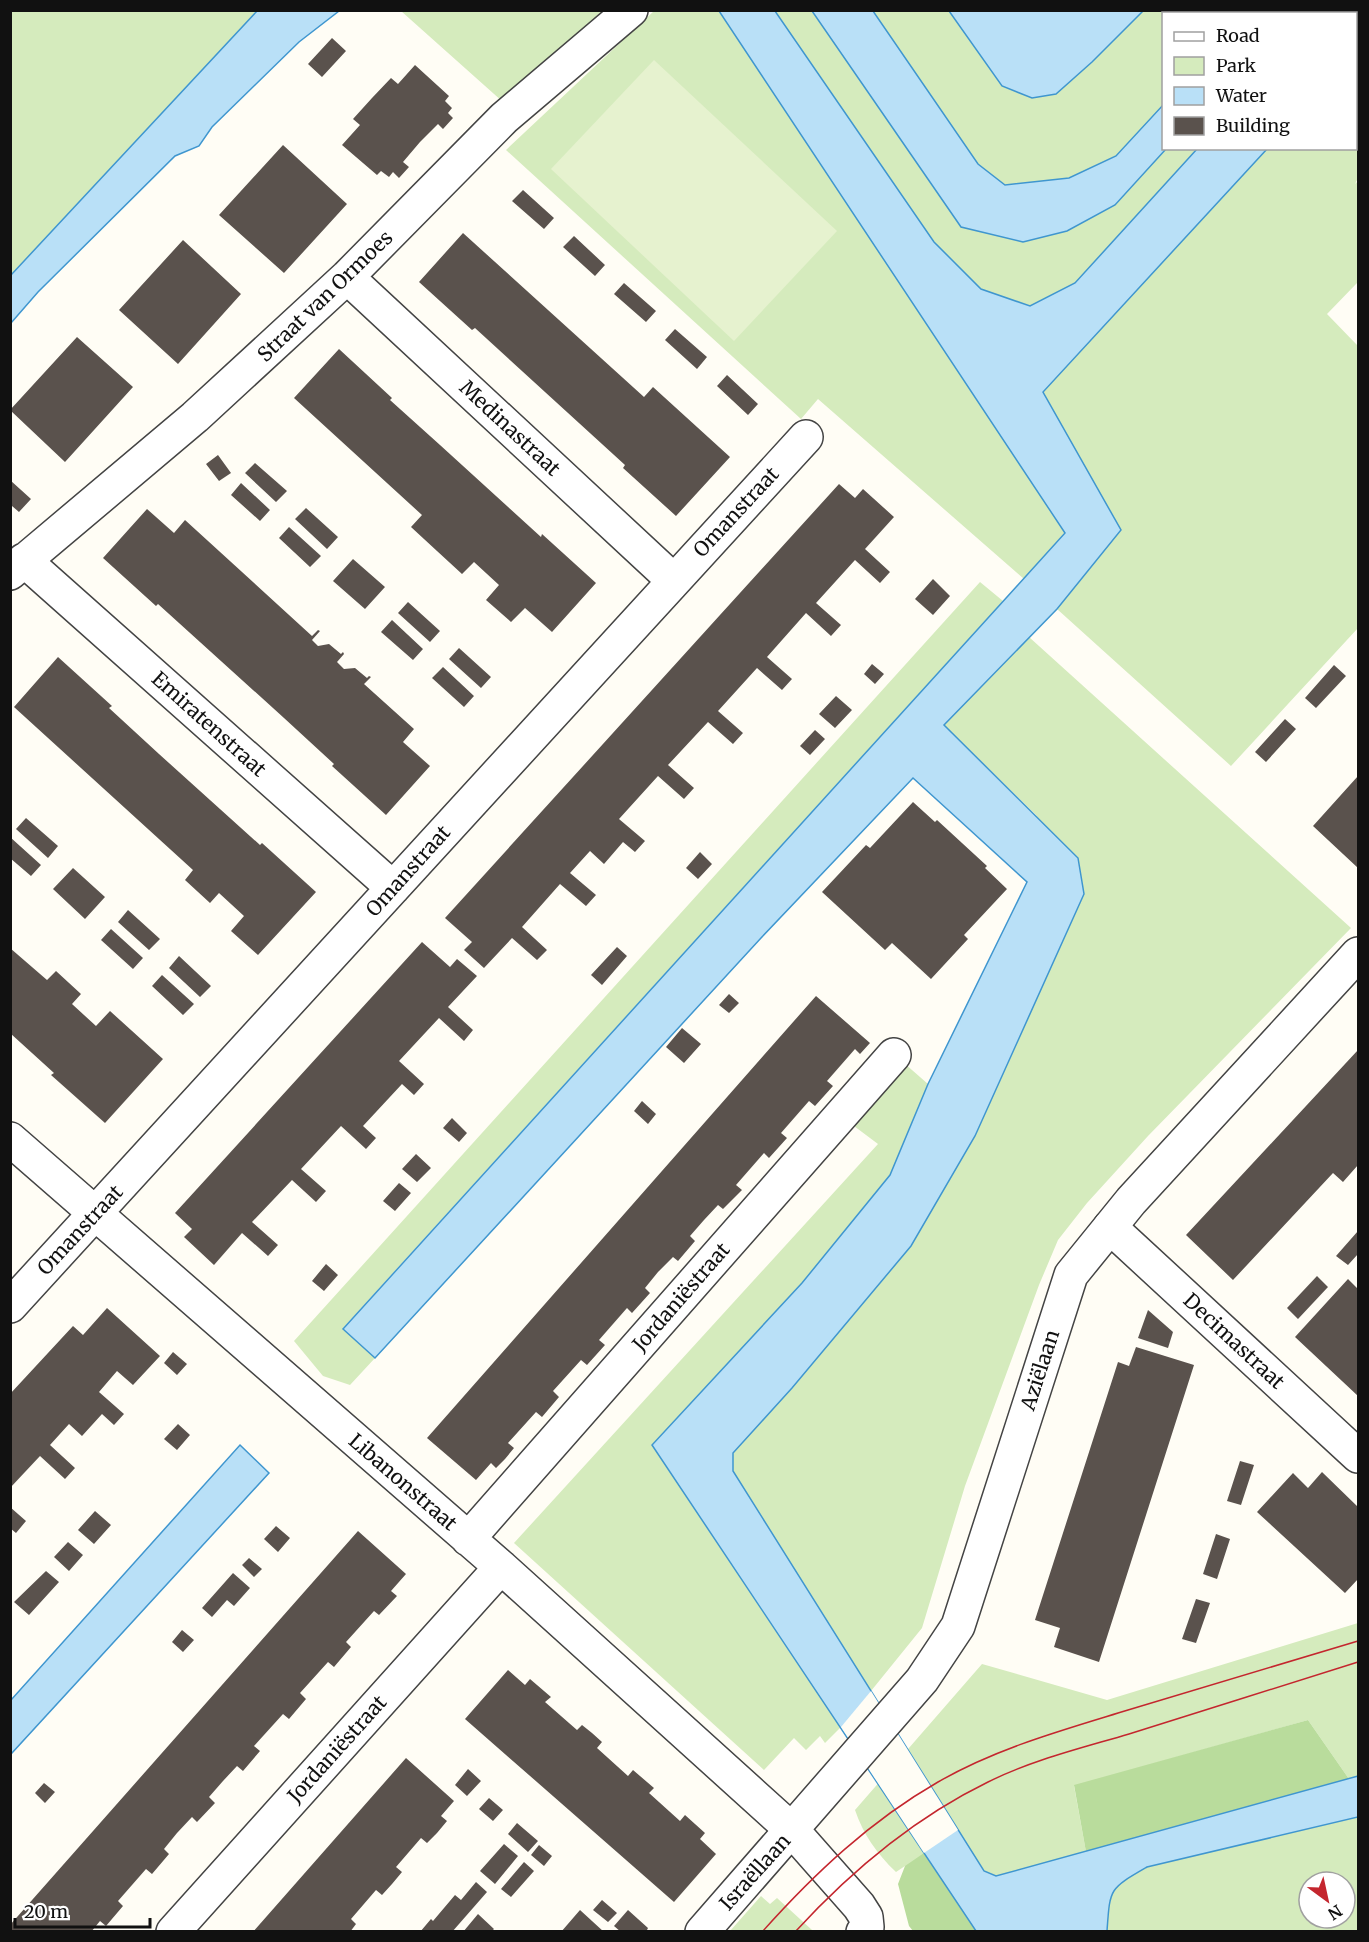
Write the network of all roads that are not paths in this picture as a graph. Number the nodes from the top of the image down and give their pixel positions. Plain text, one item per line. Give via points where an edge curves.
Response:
1 (631, 10) edge
2 (347, 277) junction
3 (806, 437) dead end
4 (17, 566) edge
5 (673, 580) junction
6 (393, 888) junction
7 (1359, 954) edge
8 (894, 1054) dead end
9 (10, 1139) edge
10 (95, 1215) junction
11 (1110, 1227) junction
12 (10, 1305) edge
13 (1359, 1456) edge
14 (468, 1539) junction
15 (501, 1567) junction
16 (792, 1830) junction
17 (867, 1930) edge
18 (173, 1932) edge
19 (702, 1932) edge

1 - 2 street, Straat van Ormoes via 504,118
2 - 4 street, Straat van Ormoes via 195,417
2 - 5 street, Medinastraat
3 - 5 street, Omanstraat
4 - 6 street, Emiratenstraat
5 - 6 street, Omanstraat
6 - 10 street, Omanstraat
7 - 11 street, Aziëlaan
8 - 14 street, Jordaniëstraat
9 - 10 street, Libanonstraat
10 - 12 street, Omanstraat
10 - 14 street, Libanonstraat
11 - 13 street, Decimastraat
11 - 16 street, Aziëlaan via 1071,1275 958,1626 922,1680
14 - 15 street, Libanonstraat
15 - 16 street, Libanonstraat
15 - 18 street, Jordaniëstraat
16 - 17 street, Israëllaan via 860,1906
16 - 19 street, Israëllaan

